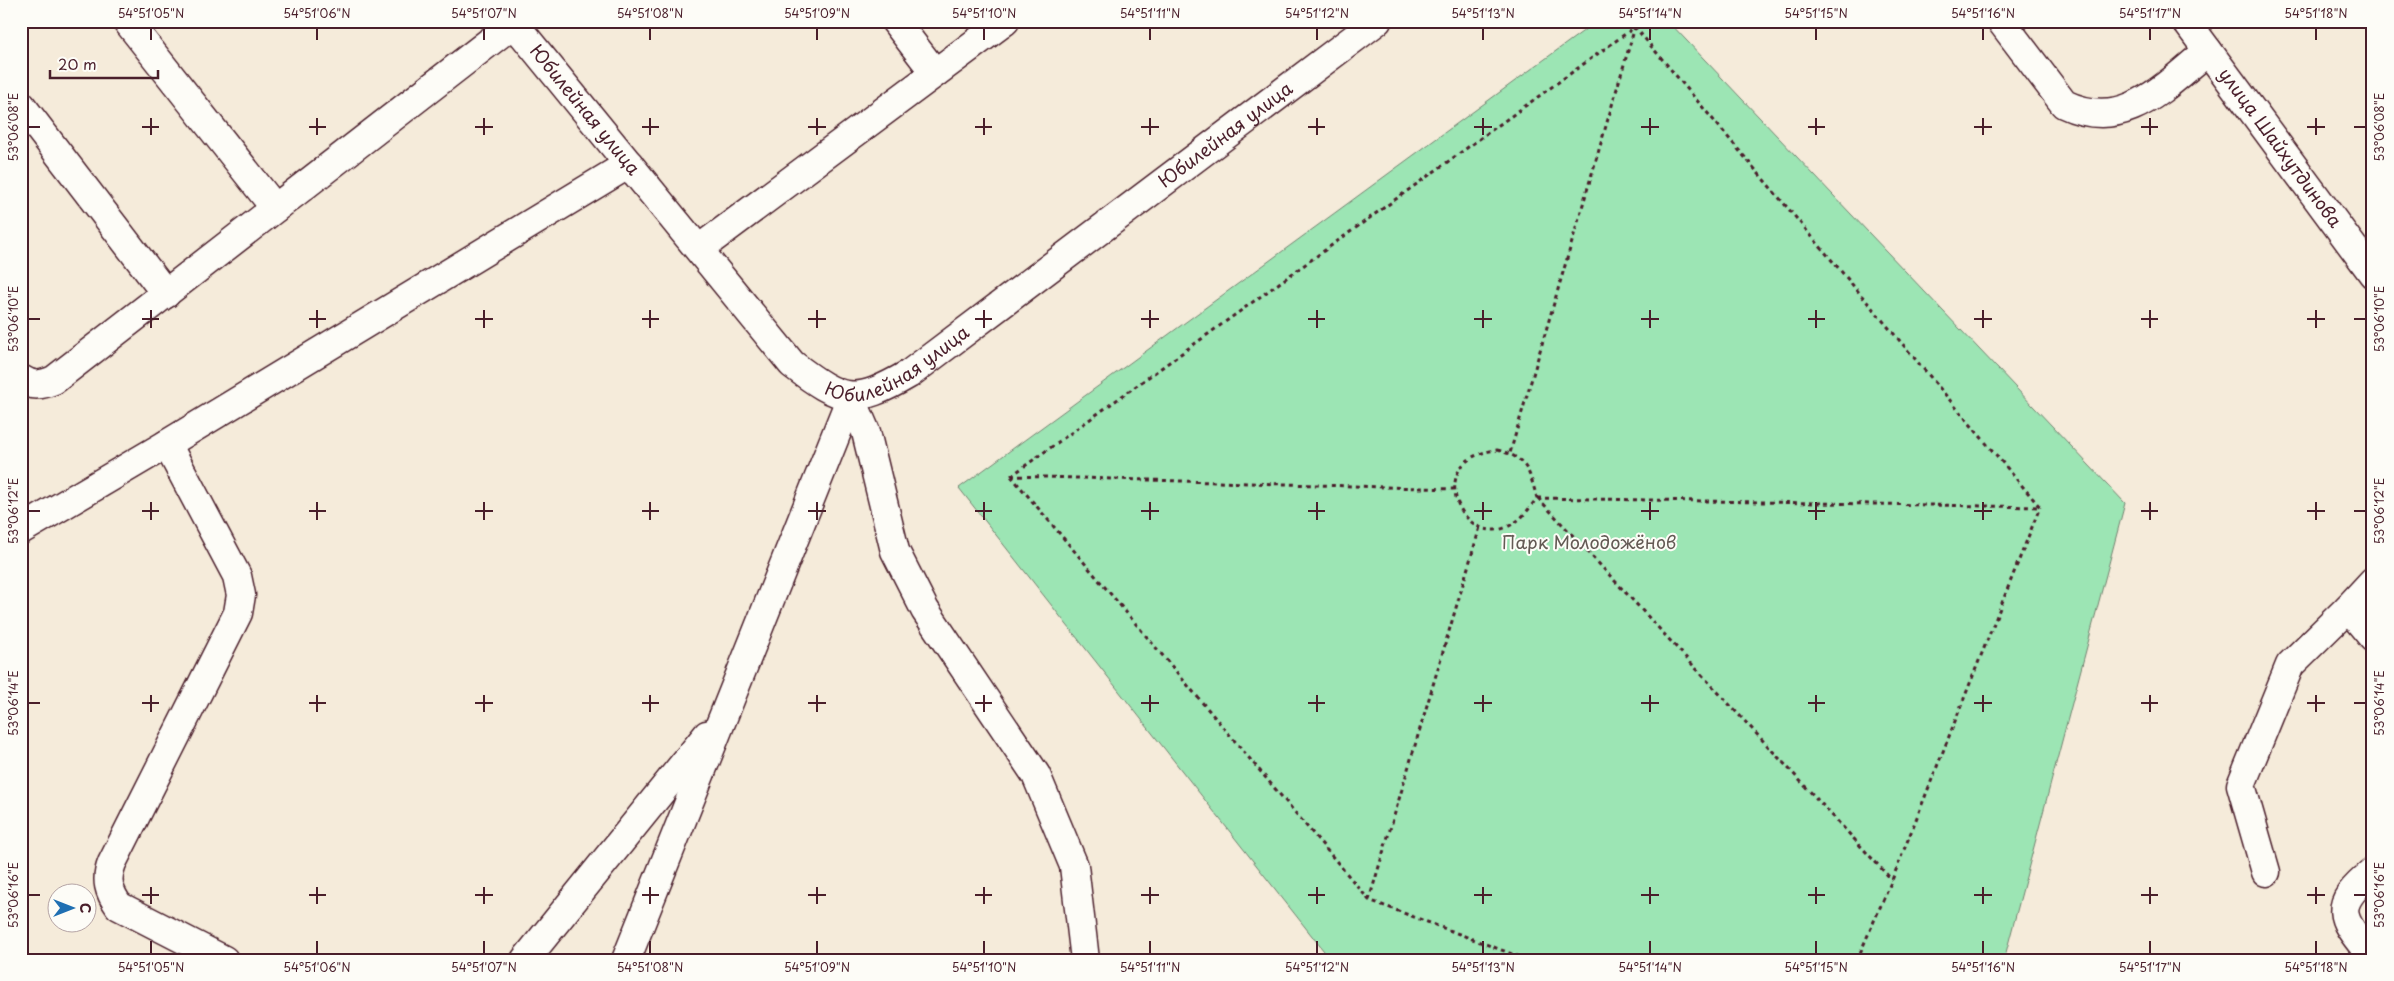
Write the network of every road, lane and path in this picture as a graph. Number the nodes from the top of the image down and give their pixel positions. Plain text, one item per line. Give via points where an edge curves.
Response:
1 (127, 21) edge
2 (895, 21) edge
3 (1004, 21) edge
4 (1377, 21) edge
5 (1635, 21) edge
6 (2001, 21) edge
7 (2186, 21) edge
8 (513, 22) edge
9 (1636, 27) junction
10 (2208, 51) junction
11 (934, 73) junction
12 (21, 105) edge
13 (629, 164) junction
14 (276, 208) junction
15 (700, 249) junction
16 (2373, 274) edge
17 (166, 294) junction
18 (21, 379) edge
19 (851, 397) junction
20 (167, 444) junction
21 (1510, 453) junction
22 (1011, 476) junction
23 (1454, 489) junction
24 (1537, 498) junction
25 (2040, 507) junction
26 (1480, 527) junction
27 (21, 530) edge
28 (2373, 581) edge
29 (2348, 608) junction
30 (2373, 638) edge
31 (725, 713) junction
32 (2266, 872) dead end
33 (2373, 872) edge
34 (1892, 880) junction
35 (1369, 900) junction
36 (2373, 958) edge
37 (224, 960) edge
38 (526, 960) edge
39 (626, 960) edge
40 (1085, 960) edge
41 (1528, 960) edge
42 (1857, 960) edge

1 - 14 street
2 - 11 street
3 - 11 street
4 - 19 street, Юбилейная улица via 909,374 880,390
5 - 9 path
6 - 10 street via 2064,104 2098,114 2121,112 2143,103
7 - 10 street, улица Шайхутдинова
8 - 13 street, Юбилейная улица
8 - 14 street
9 - 21 path
9 - 22 path
9 - 25 path
10 - 16 street, улица Шайхутдинова
11 - 15 street
12 - 17 street
13 - 15 street, Юбилейная улица
13 - 20 street
14 - 17 street
15 - 19 street, Юбилейная улица via 792,364 821,385
17 - 18 street via 54,380 32,385
19 - 31 street
19 - 40 street via 866,432 895,551 925,610 1036,775 1070,856 1074,866
20 - 27 street
20 - 37 street via 236,576 241,595 238,613 112,863 108,884 119,906
21 - 23 path via 1481,451 1466,460 1457,473
21 - 24 path via 1521,460 1529,472
22 - 23 path
22 - 35 path
23 - 26 path via 1457,505 1466,519
24 - 25 path
24 - 26 path via 1513,524 1497,529
24 - 34 path
25 - 34 path
26 - 35 path
28 - 29 street
29 - 30 street
29 - 32 street via 2290,665 2240,785
31 - 38 street
31 - 39 street
33 - 36 street via 2350,892 2344,902 2344,915 2350,928
34 - 42 path
35 - 41 path

